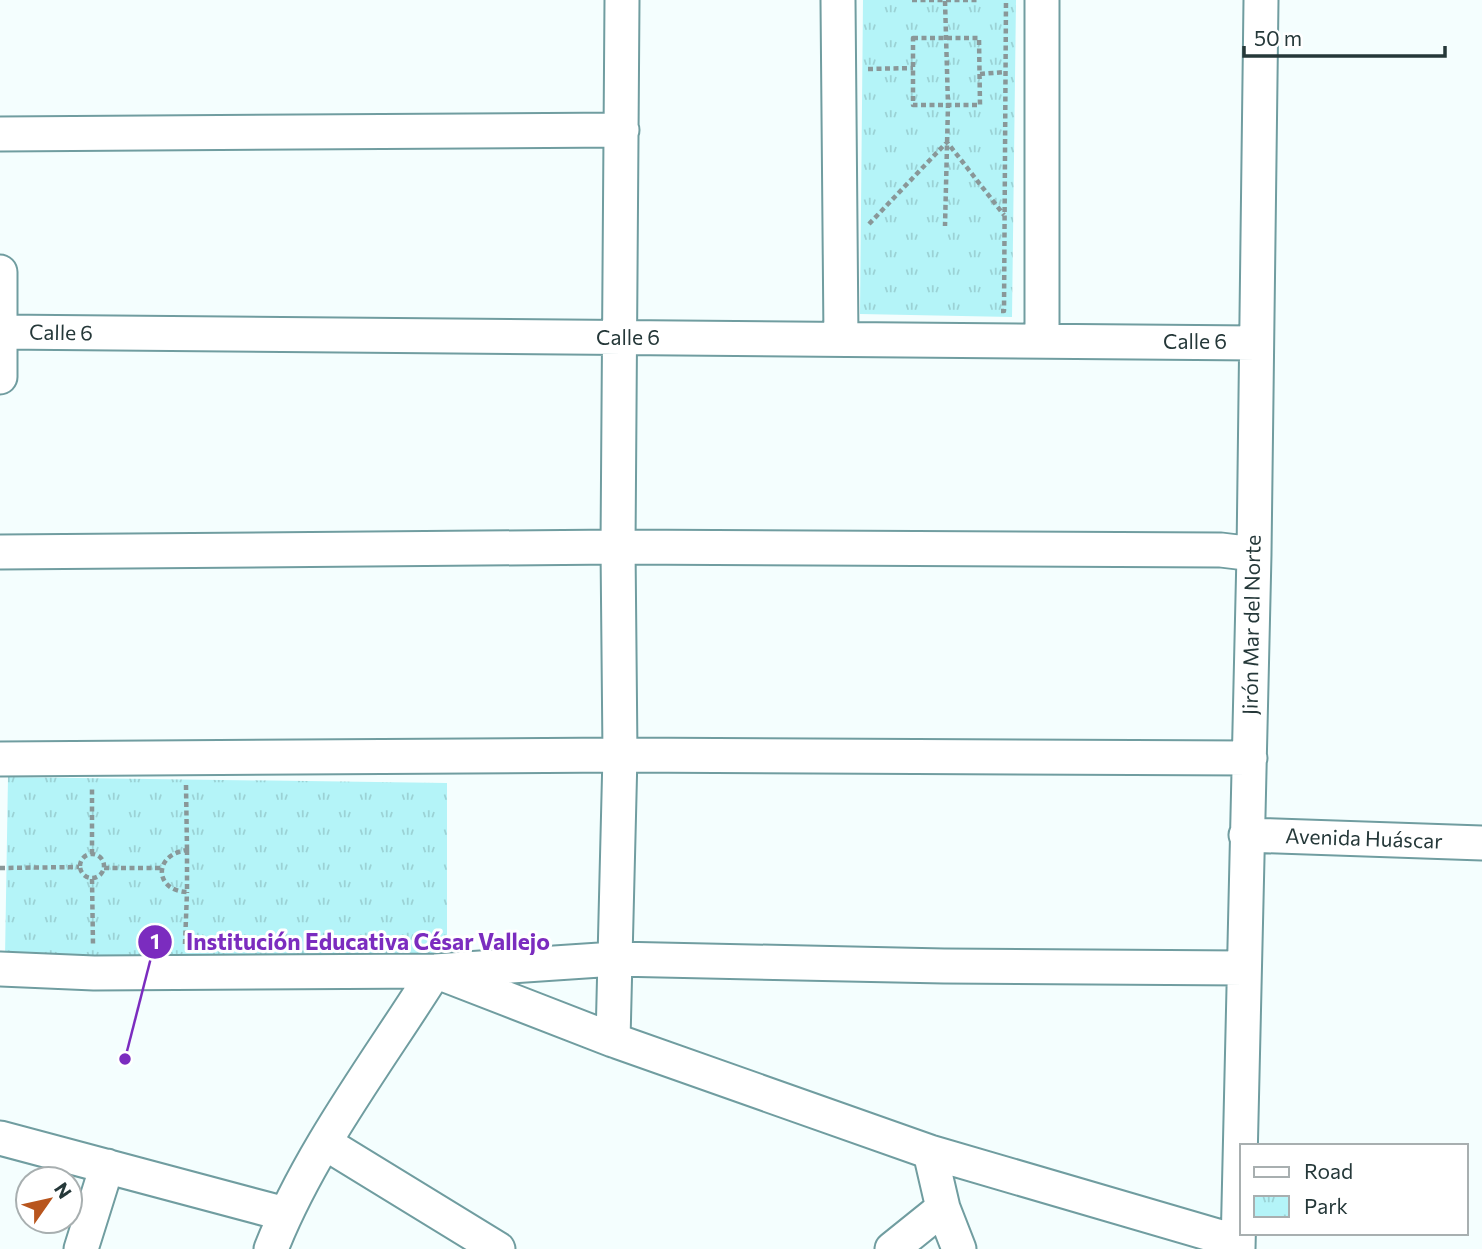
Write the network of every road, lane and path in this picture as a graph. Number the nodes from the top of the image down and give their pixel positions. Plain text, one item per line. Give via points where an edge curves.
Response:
1 (622, 0) edge
2 (838, 0) edge
3 (912, 0) edge
4 (980, 0) edge
5 (1006, 0) edge
6 (1042, 0) edge
7 (1261, 0) edge
8 (945, 1) edge
9 (945, 38) junction
10 (913, 68) junction
11 (867, 69) dead end
12 (1005, 72) junction
13 (980, 74) junction
14 (948, 105) junction
15 (622, 130) junction
16 (0, 134) edge
17 (947, 142) junction
18 (1005, 216) junction
19 (945, 226) dead end
20 (866, 227) dead end
21 (0, 272) edge
22 (990, 311) dead end
23 (0, 332) edge
24 (620, 338) junction
25 (841, 340) junction
26 (1042, 341) junction
27 (1256, 343) junction
28 (0, 377) edge
29 (618, 547) junction
30 (0, 552) edge
31 (1254, 554) junction
32 (620, 755) junction
33 (184, 758) junction
34 (1250, 758) junction
35 (0, 759) edge
36 (92, 760) junction
37 (1246, 835) junction
38 (1482, 843) edge
39 (187, 850) junction
40 (92, 854) junction
41 (79, 867) junction
42 (0, 868) edge
43 (104, 868) junction
44 (162, 868) junction
45 (92, 879) junction
46 (187, 892) junction
47 (615, 960) junction
48 (1244, 968) junction
49 (0, 969) edge
50 (435, 971) junction
51 (184, 972) junction
52 (94, 973) junction
53 (614, 1040) junction
54 (0, 1138) edge
55 (325, 1143) junction
56 (1240, 1144) edge
57 (930, 1152) junction
58 (1240, 1153) edge
59 (107, 1166) junction
60 (943, 1208) junction
61 (285, 1214) junction
62 (1238, 1245) edge
63 (80, 1249) edge
64 (271, 1249) edge
65 (498, 1249) edge
66 (892, 1249) edge
67 (959, 1249) edge

1 - 15 street
2 - 25 street
3 - 8 path
4 - 8 path
5 - 12 path
6 - 26 street
7 - 27 street, Jirón Mar del Norte
8 - 9 path
9 - 10 path via 913,38
9 - 13 path via 979,38
9 - 14 path
10 - 11 path
10 - 14 path via 913,105
12 - 13 path
12 - 18 path
13 - 14 path via 980,105
14 - 17 path
15 - 16 street
15 - 24 street
17 - 18 path
17 - 19 path
17 - 20 path
18 - 22 path via 1004,312
21 - 23 street
23 - 24 street, Calle 6
23 - 28 street
24 - 25 street, Calle 6
24 - 29 street
25 - 26 street, Calle 6
26 - 27 street, Calle 6
27 - 31 street, Jirón Mar del Norte
29 - 30 street
29 - 31 street via 1221,550
29 - 32 street
31 - 34 street, Jirón Mar del Norte
32 - 33 street
32 - 34 street
32 - 47 street
33 - 36 street
33 - 39 path
34 - 37 street, Jirón Mar del Norte
35 - 36 street
36 - 40 path
37 - 38 street, Avenida Huáscar
37 - 48 street, Jirón Mar del Norte
39 - 44 path via 175,852
39 - 46 path
40 - 41 path via 83,857
40 - 43 path via 100,856
41 - 42 path
41 - 45 path via 85,878
43 - 44 path
43 - 45 path
44 - 46 path via 170,888
45 - 52 path
46 - 51 path
47 - 48 street
47 - 50 street
47 - 53 street
48 - 56 street, Jirón Mar del Norte
49 - 52 street
50 - 51 street
50 - 53 street
50 - 55 street
51 - 52 street
53 - 57 street
54 - 59 street
55 - 61 street
55 - 65 street
57 - 60 street
57 - 62 street
58 - 62 street, Jirón Mar del Norte
59 - 61 street
59 - 63 street
60 - 66 street
60 - 67 street
61 - 64 street

